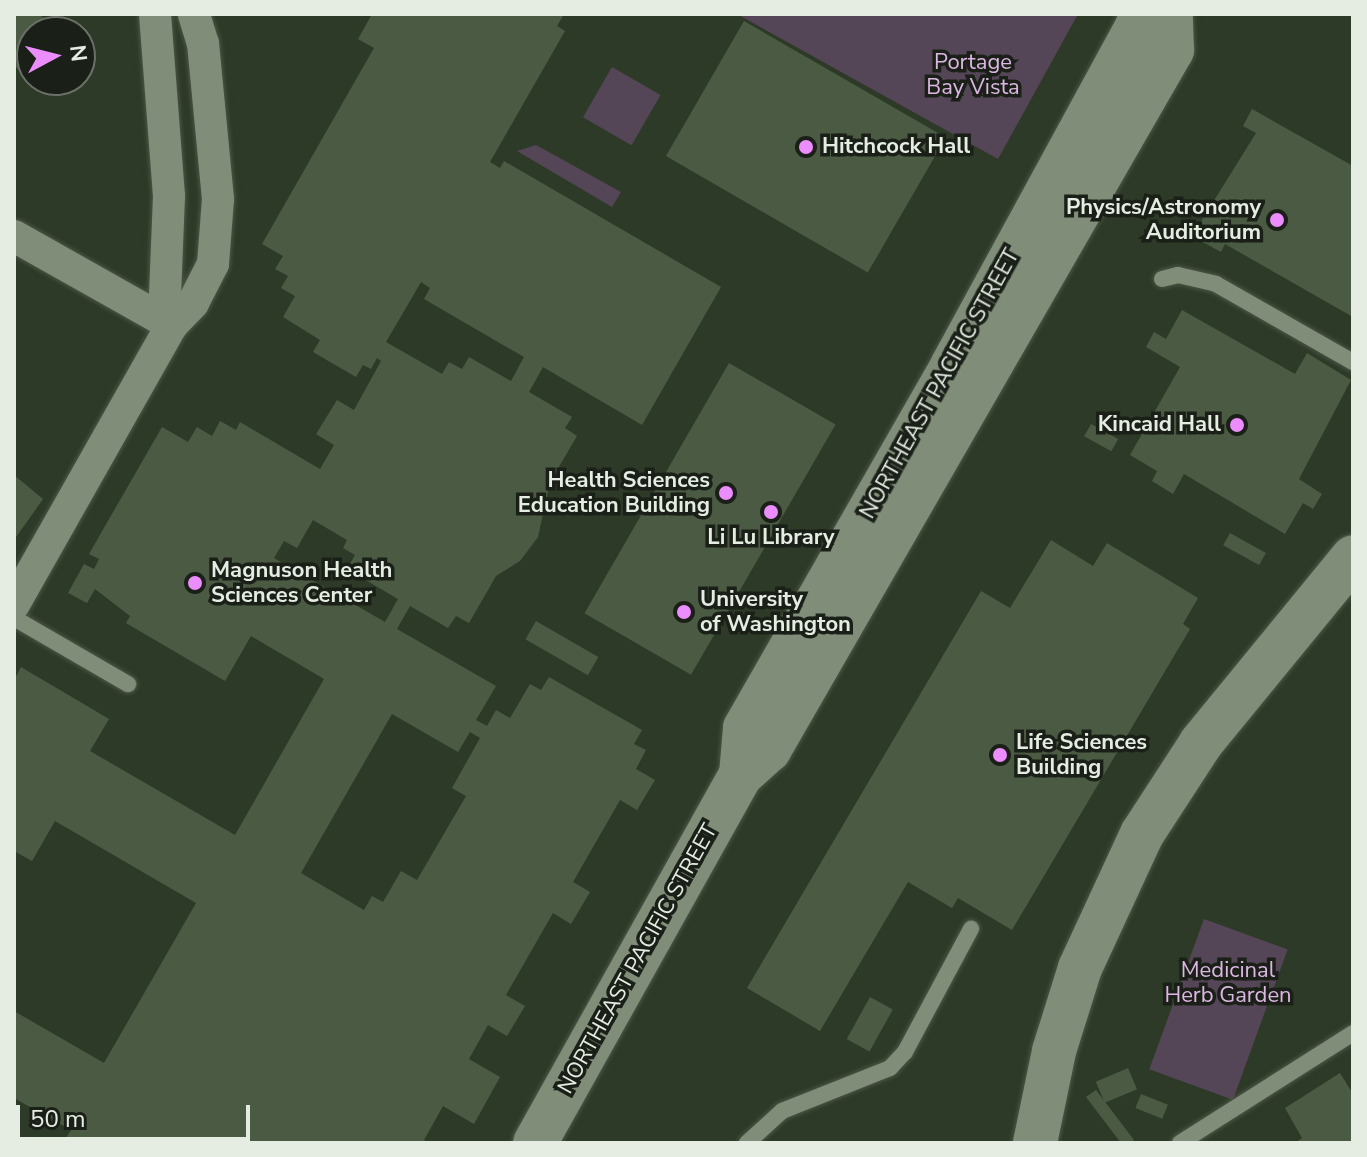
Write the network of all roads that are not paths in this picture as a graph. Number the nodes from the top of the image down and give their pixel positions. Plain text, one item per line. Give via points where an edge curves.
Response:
1 (155, 14) edge
2 (194, 14) edge
3 (1170, 15) edge
4 (14, 236) edge
5 (1162, 279) dead end
6 (172, 325) junction
7 (1353, 362) edge
8 (1353, 557) edge
9 (14, 604) edge
10 (14, 618) edge
11 (128, 684) dead end
12 (971, 929) dead end
13 (1353, 1033) edge
14 (535, 1143) edge
15 (747, 1143) edge
16 (1035, 1143) edge
17 (1180, 1143) edge

1 - 6 street via 169,196 165,296
2 - 6 street via 203,44 220,221 205,284
3 - 14 main road, NORTHEAST PACIFIC STREET via 1137,26 952,366 745,728 741,775
4 - 6 street
5 - 7 lane via 1178,275 1216,284
6 - 9 street
8 - 16 main road via 1201,743 1142,834 1075,980
10 - 11 lane
12 - 15 lane via 905,1052 890,1068 782,1111
13 - 17 lane

